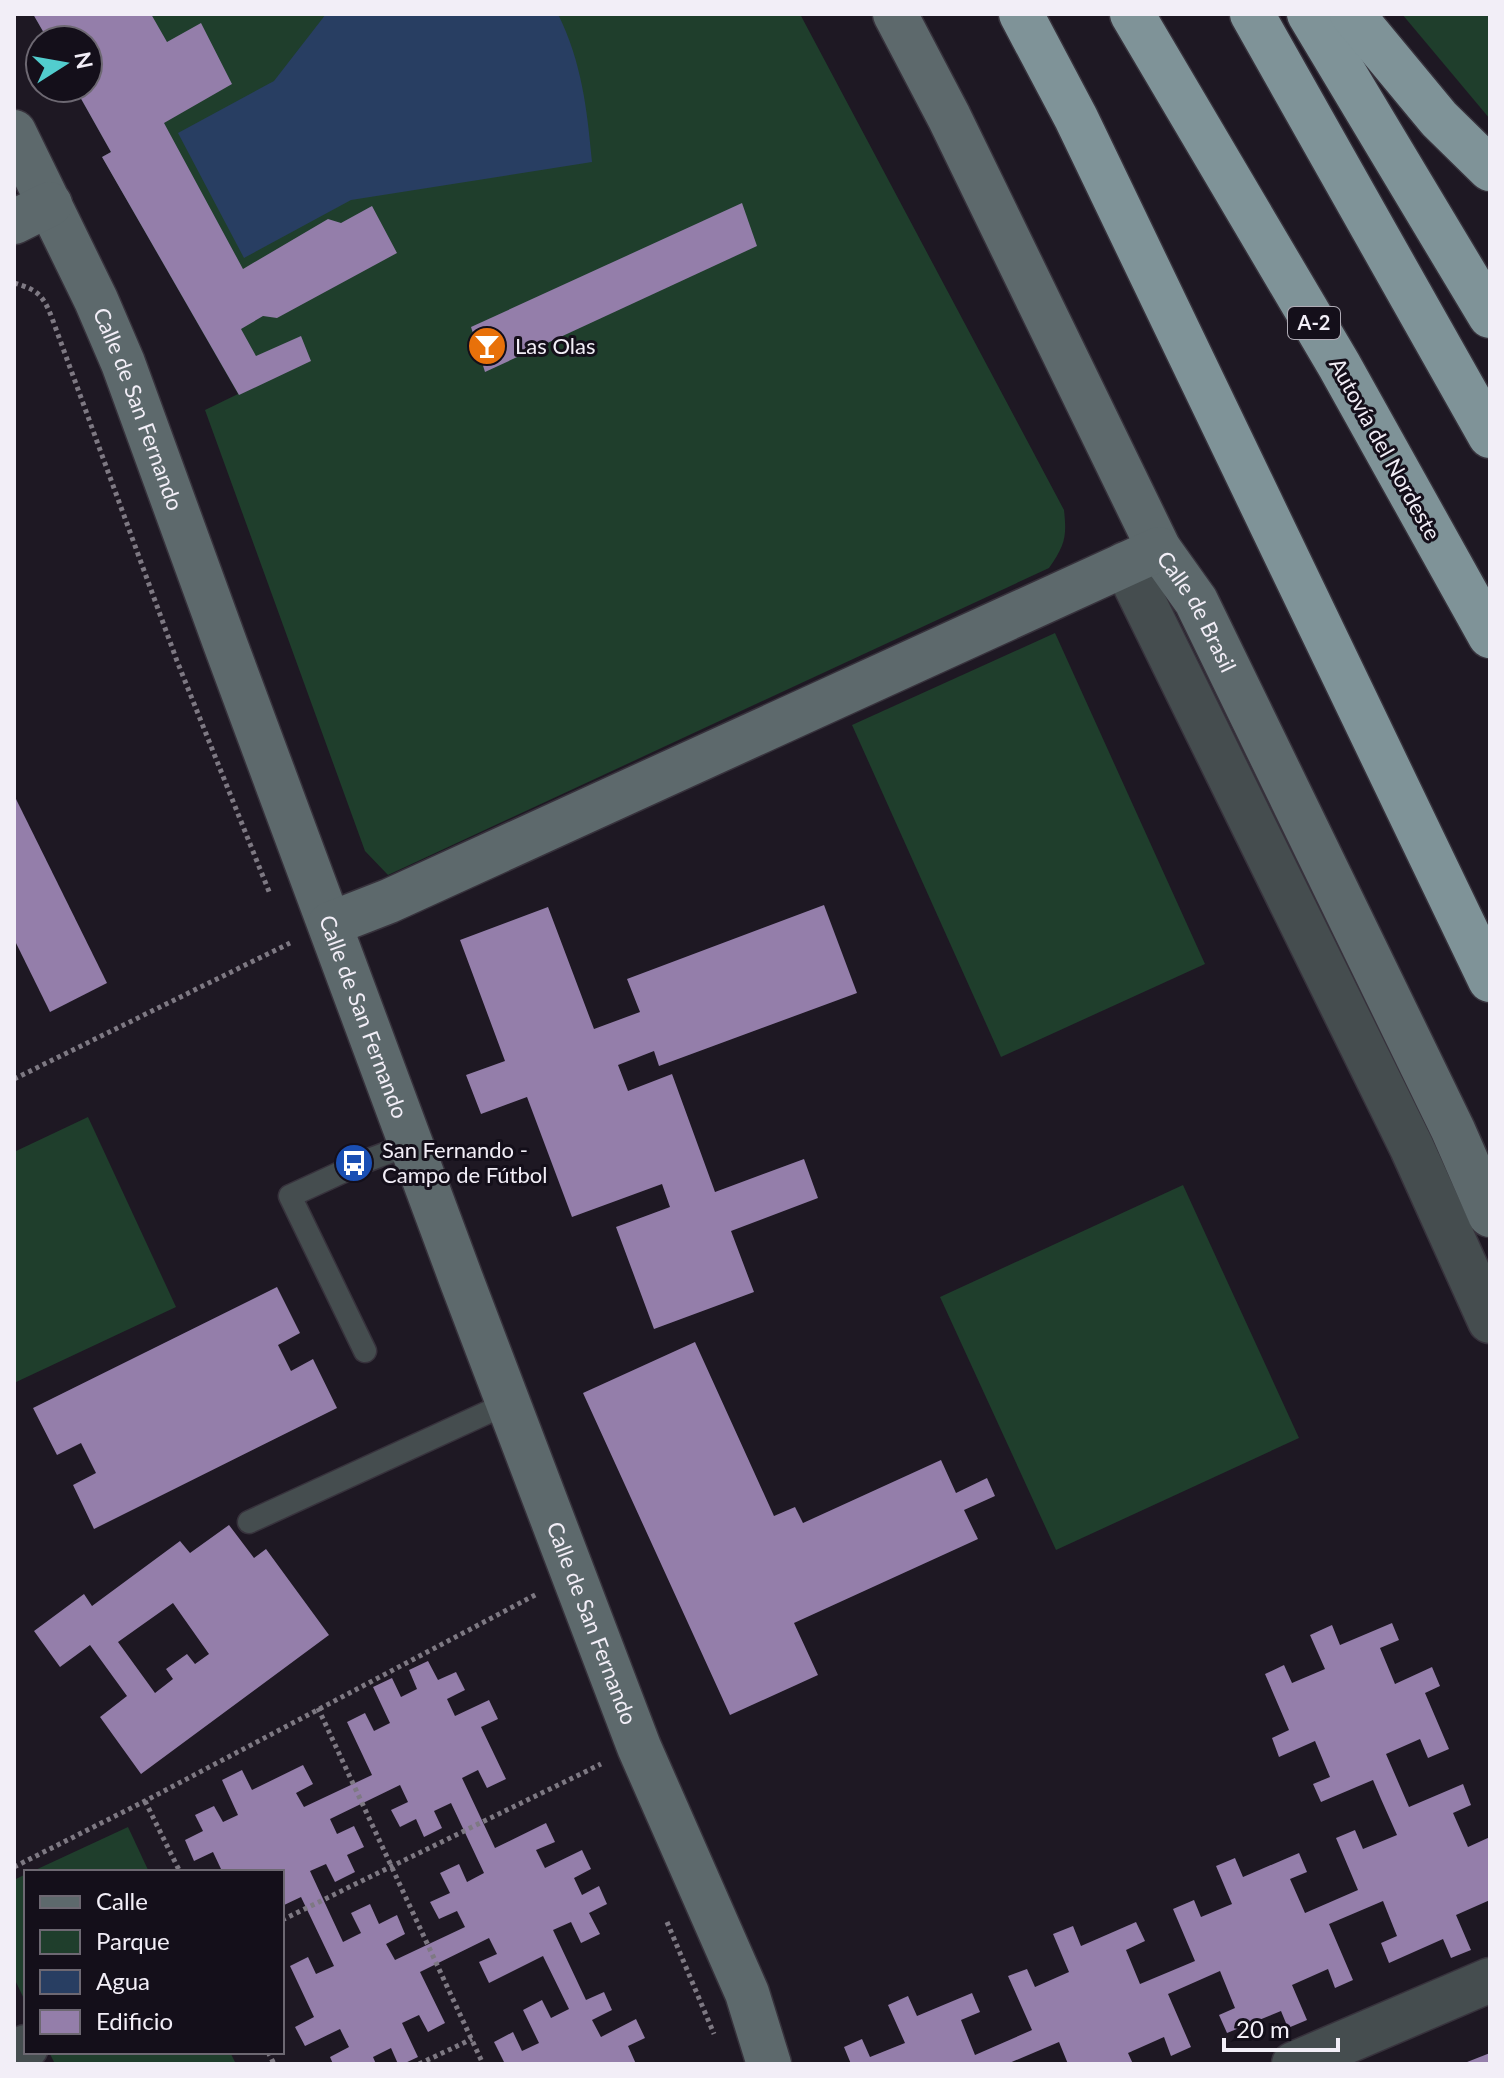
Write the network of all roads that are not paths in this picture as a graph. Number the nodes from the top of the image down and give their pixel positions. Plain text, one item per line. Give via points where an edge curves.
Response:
1 (895, 14) edge
2 (1021, 14) edge
3 (1132, 14) edge
4 (1252, 14) edge
5 (1309, 14) edge
6 (1352, 14) edge
7 (14, 132) edge
8 (1490, 169) edge
9 (32, 213) edge
10 (1490, 316) edge
11 (1490, 436) edge
12 (1142, 556) junction
13 (1490, 636) edge
14 (330, 924) junction
15 (1490, 980) edge
16 (411, 1144) junction
17 (1490, 1215) edge
18 (1490, 1321) edge
19 (365, 1351) dead end
20 (508, 1403) junction
21 (249, 1522) dead end
22 (1490, 1980) edge
23 (747, 1993) junction
24 (769, 2064) edge
25 (799, 2064) edge
26 (1294, 2064) edge

1 - 12 street, Calle de Brasil via 949,117
2 - 15 highway via 1083,132
3 - 13 highway, Autovía del Nordeste / A-2 via 1339,365
4 - 11 highway
5 - 10 highway
6 - 8 highway via 1439,119
7 - 9 street, Calle de San Fernando
9 - 14 street, Calle de San Fernando via 96,300 123,363
12 - 14 street
12 - 17 street, Calle de Brasil via 1196,601
12 - 18 street, Calle de Brasil
14 - 16 street, Calle de San Fernando
16 - 19 lane via 290,1196
16 - 20 street, Calle de San Fernando
20 - 21 lane
20 - 23 street, Calle de San Fernando via 639,1747
22 - 26 street
23 - 24 street, Calle de San Fernando
23 - 25 street, Calle de San Fernando

